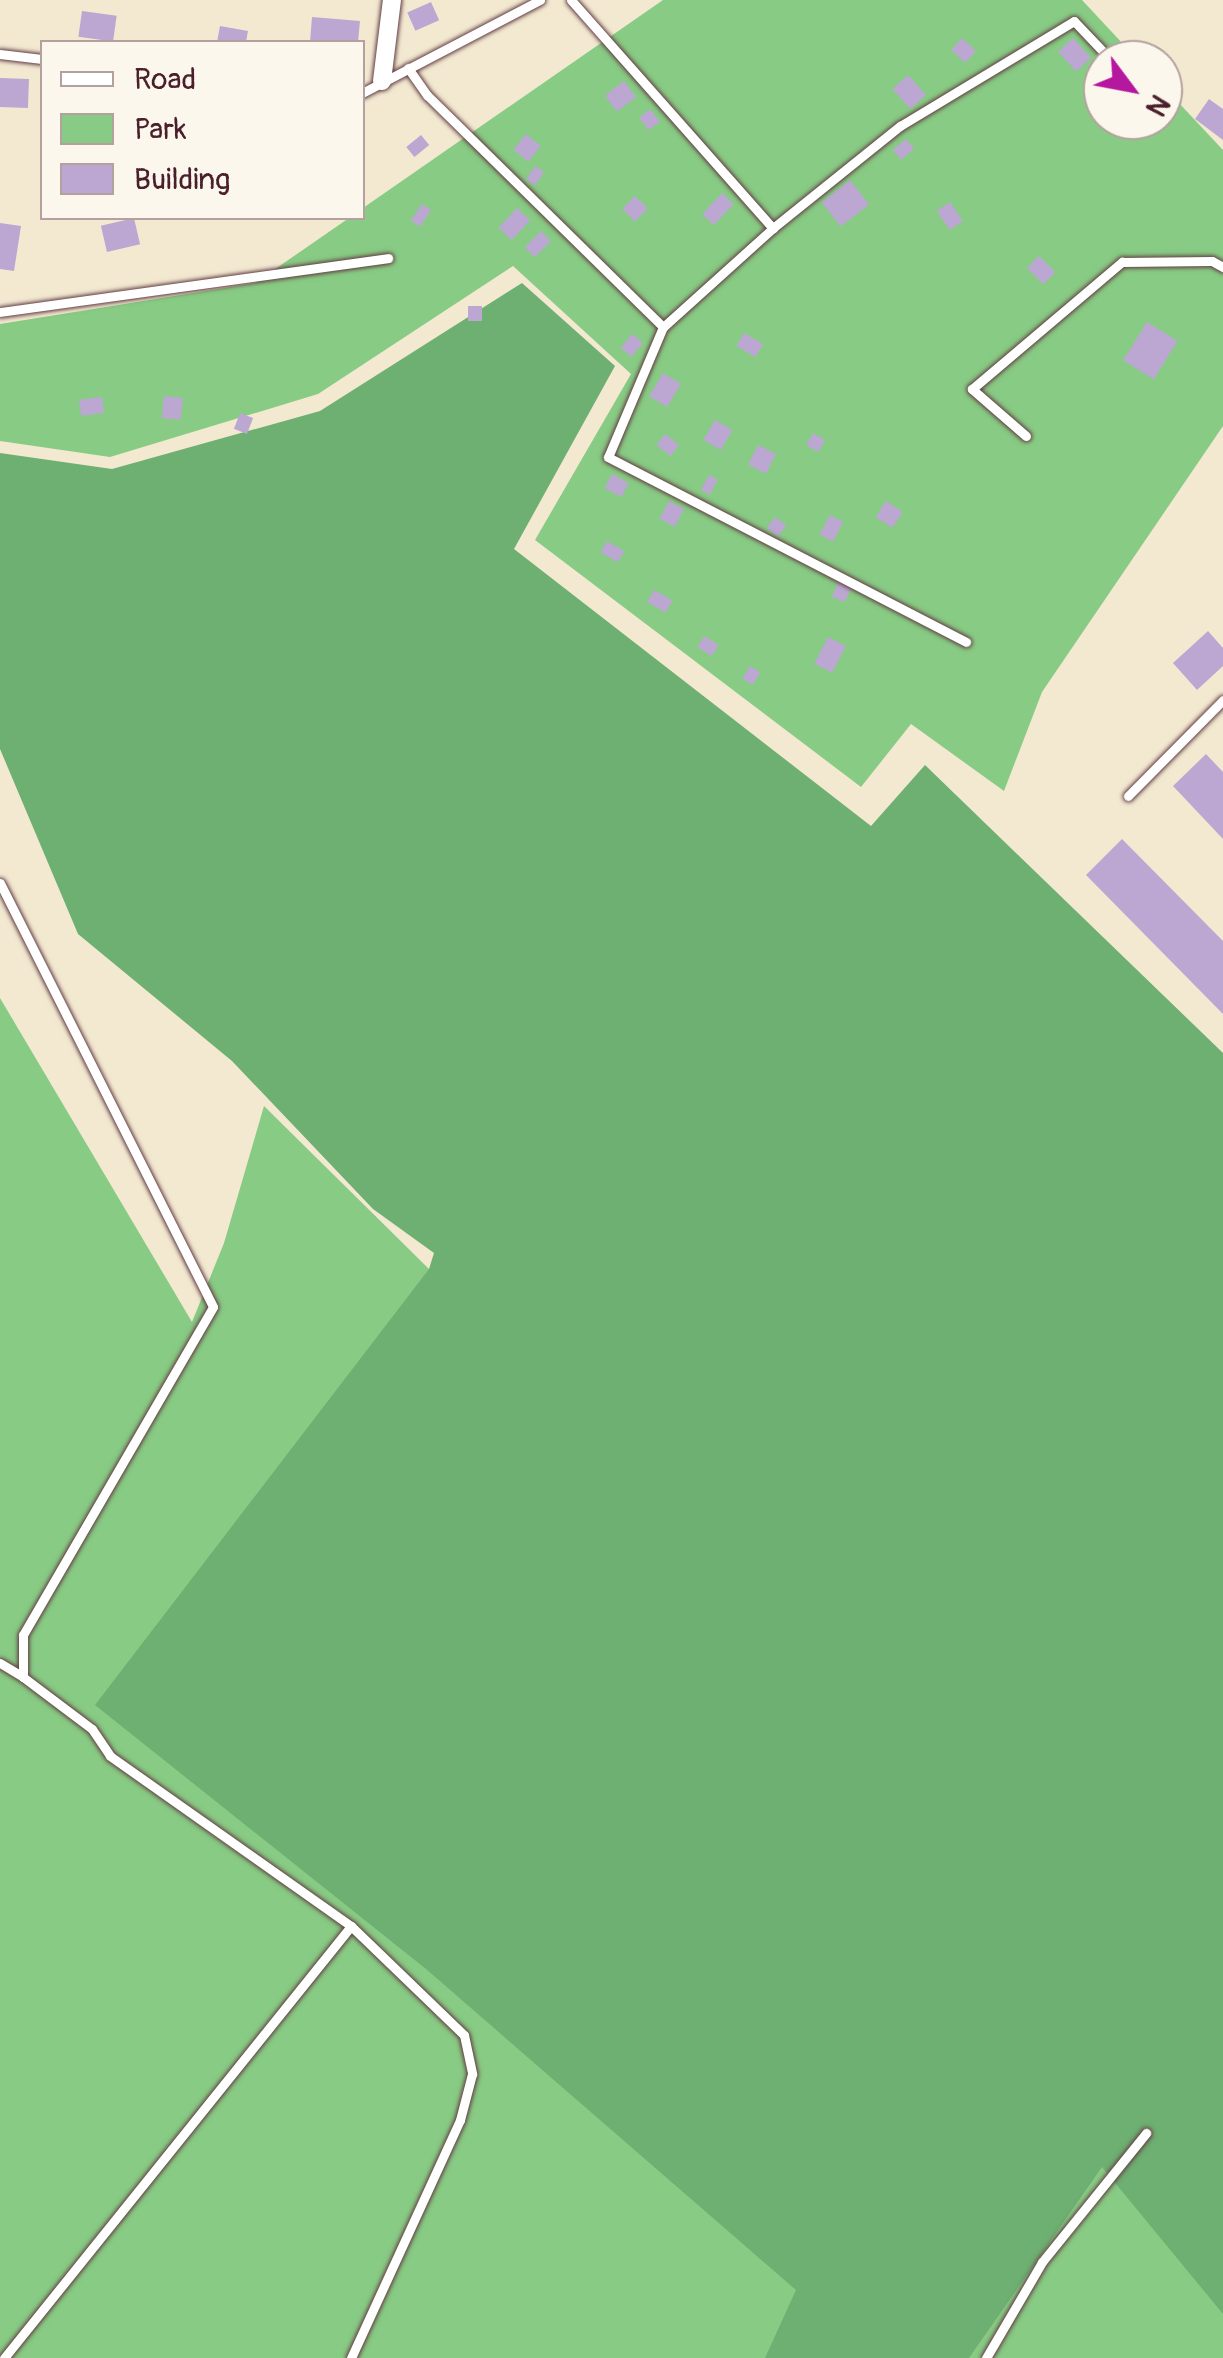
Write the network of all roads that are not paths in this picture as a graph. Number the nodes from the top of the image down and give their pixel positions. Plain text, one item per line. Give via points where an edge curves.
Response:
1 (392, 0) edge
2 (540, 0) edge
3 (571, 0) edge
4 (1092, 40) edge
5 (0, 54) edge
6 (40, 60) edge
7 (408, 68) junction
8 (382, 81) junction
9 (365, 92) edge
10 (773, 228) junction
11 (388, 258) dead end
12 (1223, 267) edge
13 (0, 312) edge
14 (663, 327) junction
15 (1026, 436) dead end
16 (966, 642) dead end
17 (1223, 700) edge
18 (1128, 796) dead end
19 (0, 884) edge
20 (0, 1664) edge
21 (22, 1676) junction
22 (351, 1926) junction
23 (1146, 2133) dead end
24 (4, 2358) edge
25 (351, 2358) edge
26 (986, 2358) edge

1 - 8 street
2 - 7 lane
3 - 10 lane
4 - 10 lane via 1074,21 900,126
5 - 6 lane
7 - 8 lane
7 - 14 lane via 427,95
8 - 9 lane
10 - 14 lane
11 - 13 lane
12 - 15 lane via 1212,261 1122,262 972,390
14 - 16 lane via 608,456
17 - 18 lane
19 - 21 lane via 213,1307 22,1635
20 - 21 lane
21 - 22 lane via 92,1729 110,1756
22 - 24 lane
22 - 25 lane via 464,2035 472,2074 460,2120
23 - 26 lane via 1042,2262

